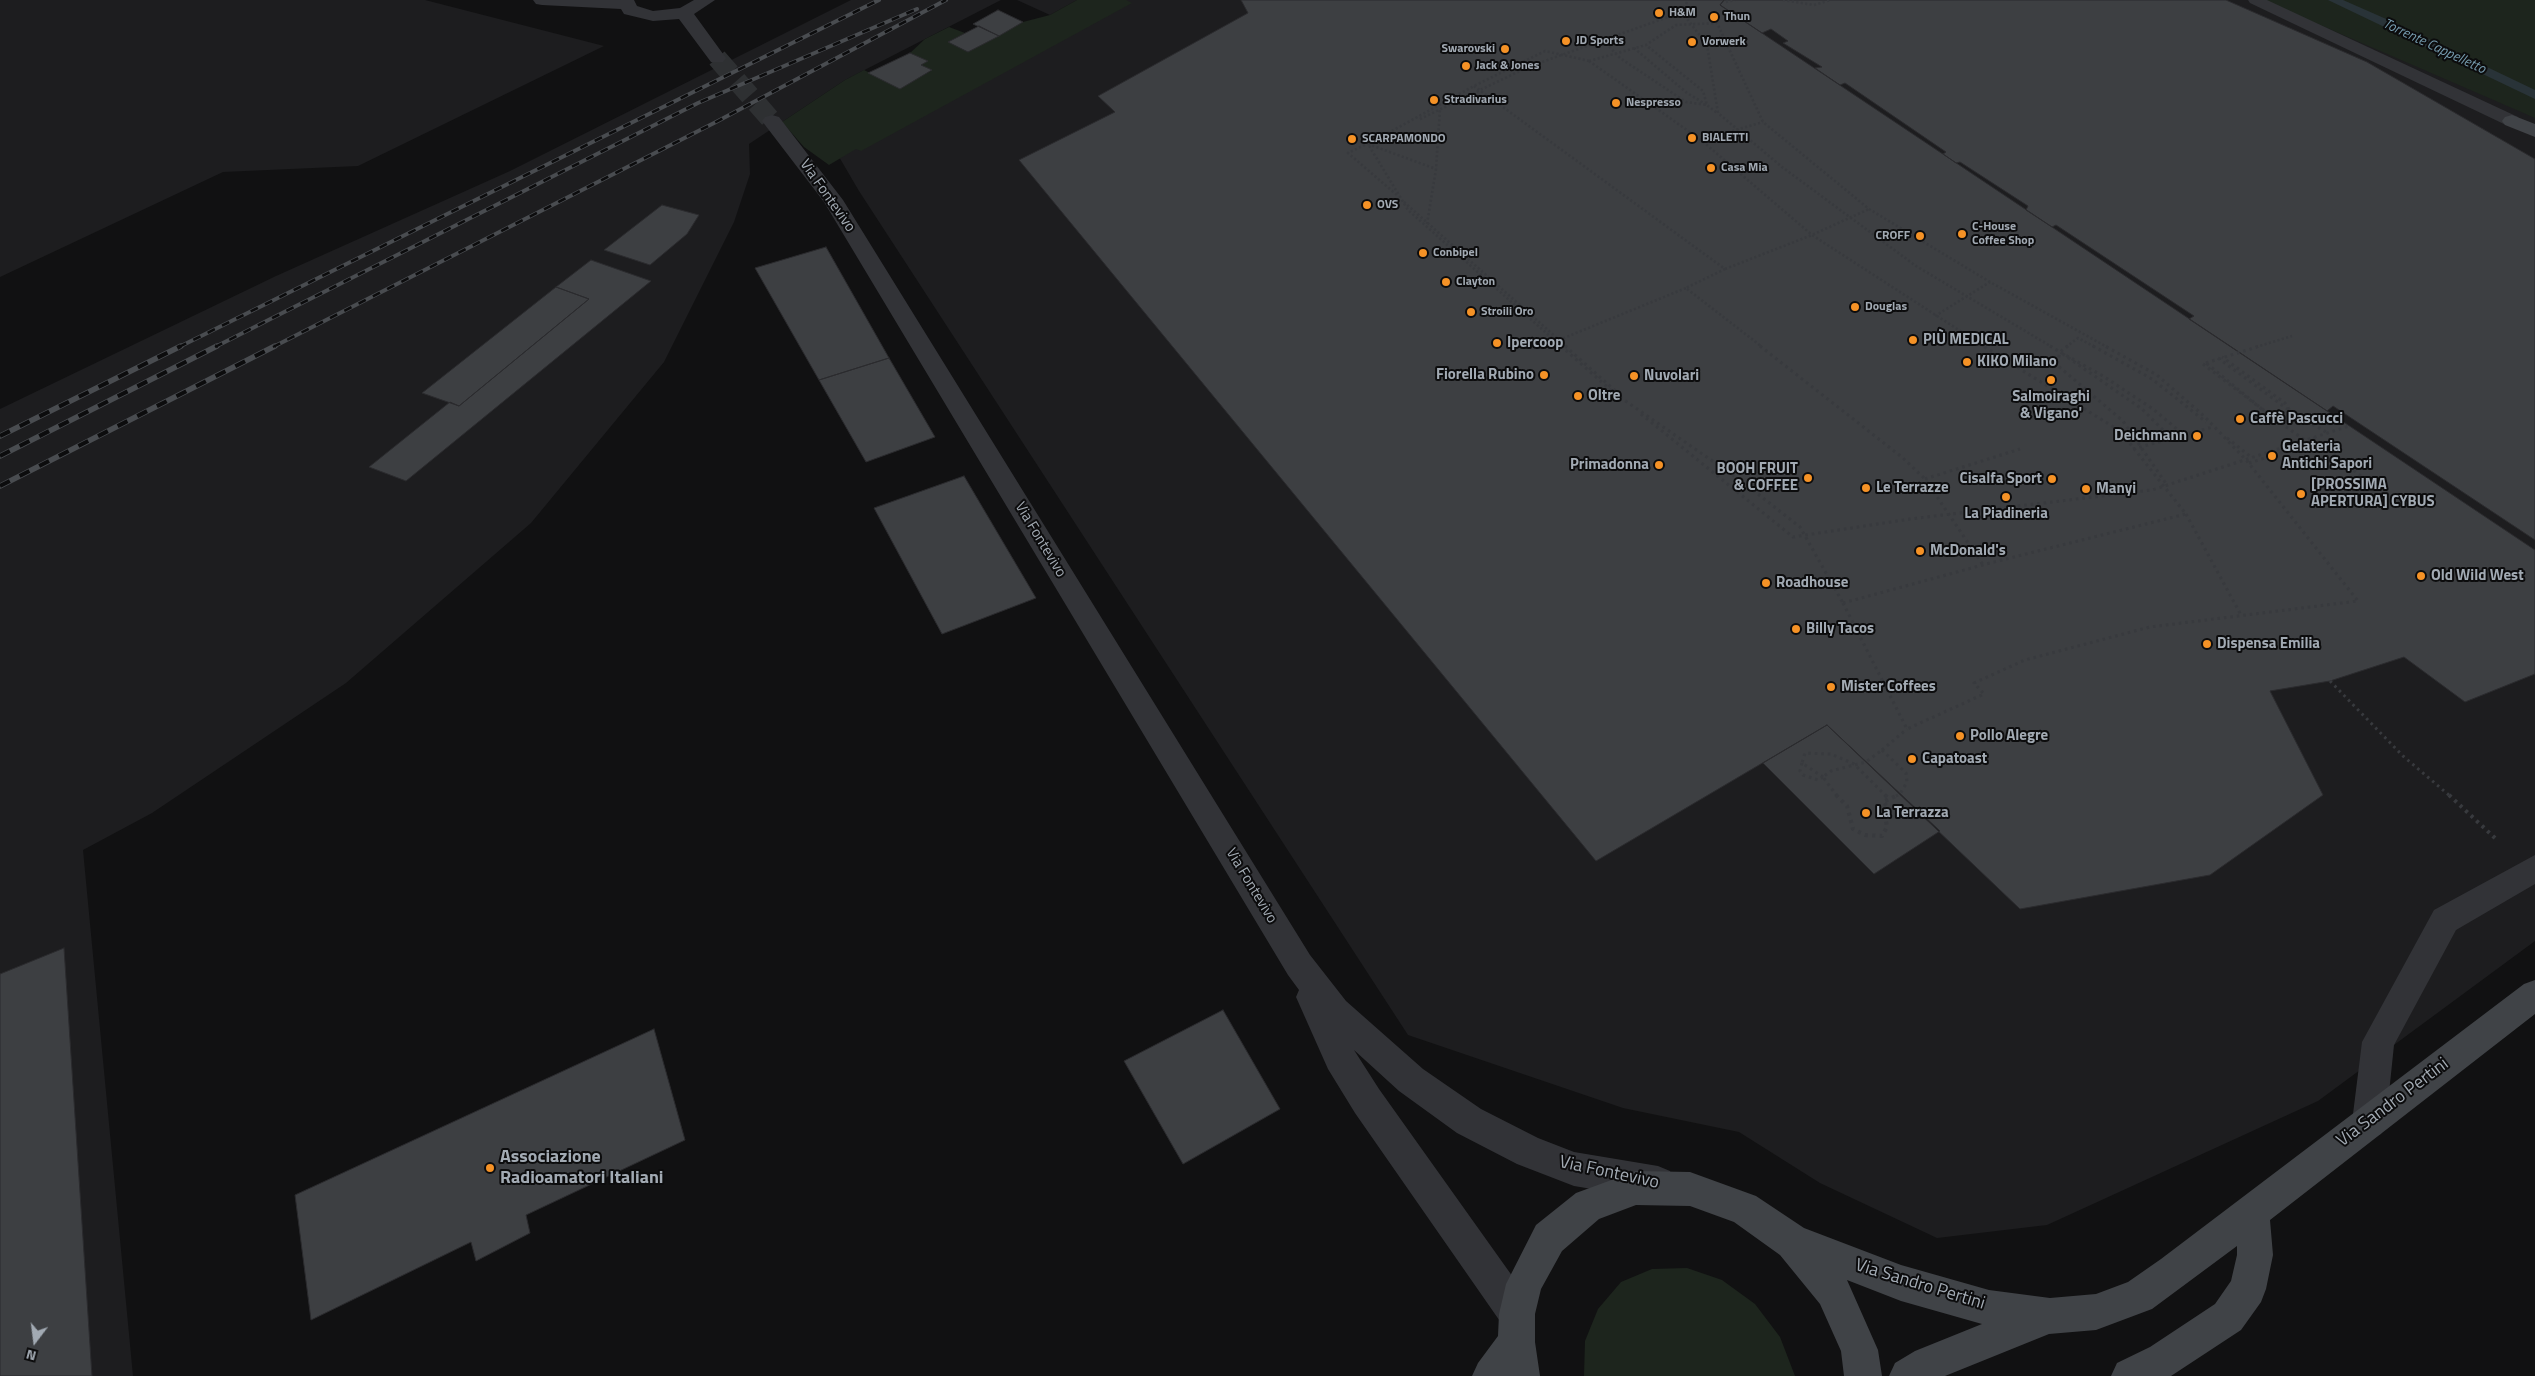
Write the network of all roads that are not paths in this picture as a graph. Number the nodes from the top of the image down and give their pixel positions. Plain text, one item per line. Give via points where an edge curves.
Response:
1 (542, 0) edge
2 (706, 0) edge
3 (2255, 0) edge
4 (625, 2) edge
5 (684, 13) junction
6 (717, 58) tunnel mouth
7 (772, 121) tunnel mouth
8 (2512, 121) joint
9 (2535, 133) edge
10 (2535, 868) edge
11 (1299, 965) junction
12 (2535, 995) edge
13 (2369, 1122) junction
14 (1690, 1189) junction
15 (2252, 1212) junction
16 (1793, 1242) junction
17 (2050, 1316) junction
18 (1518, 1344) edge
19 (1491, 1376) edge
20 (1863, 1376) edge
21 (1908, 1376) edge
22 (2130, 1376) edge

1 - 4 street
2 - 5 street
3 - 8 lane
4 - 5 street via 630,10 653,16
5 - 6 street
7 - 11 street, Via Fontevivo via 833,200
8 - 9 street
10 - 13 street via 2445,920 2378,1042
11 - 14 street, Via Fontevivo via 1335,1012 1411,1080 1469,1121 1530,1152 1574,1169
11 - 18 street, Via Fontevivo via 1340,1058
12 - 13 street, Via Sandro Pertini
13 - 15 street, Via Sandro Pertini
14 - 16 street via 1744,1208
14 - 18 street via 1636,1188 1588,1205 1549,1238 1524,1284
15 - 17 street, Via Sandro Pertini via 2139,1296 2096,1312
15 - 22 street via 2255,1256 2248,1289 2228,1317 2163,1360
16 - 17 street, Via Sandro Pertini via 1901,1283 1989,1308
16 - 20 street via 1833,1292 1859,1350
17 - 21 street, Via Sandro Pertini via 1928,1364
18 - 19 street

